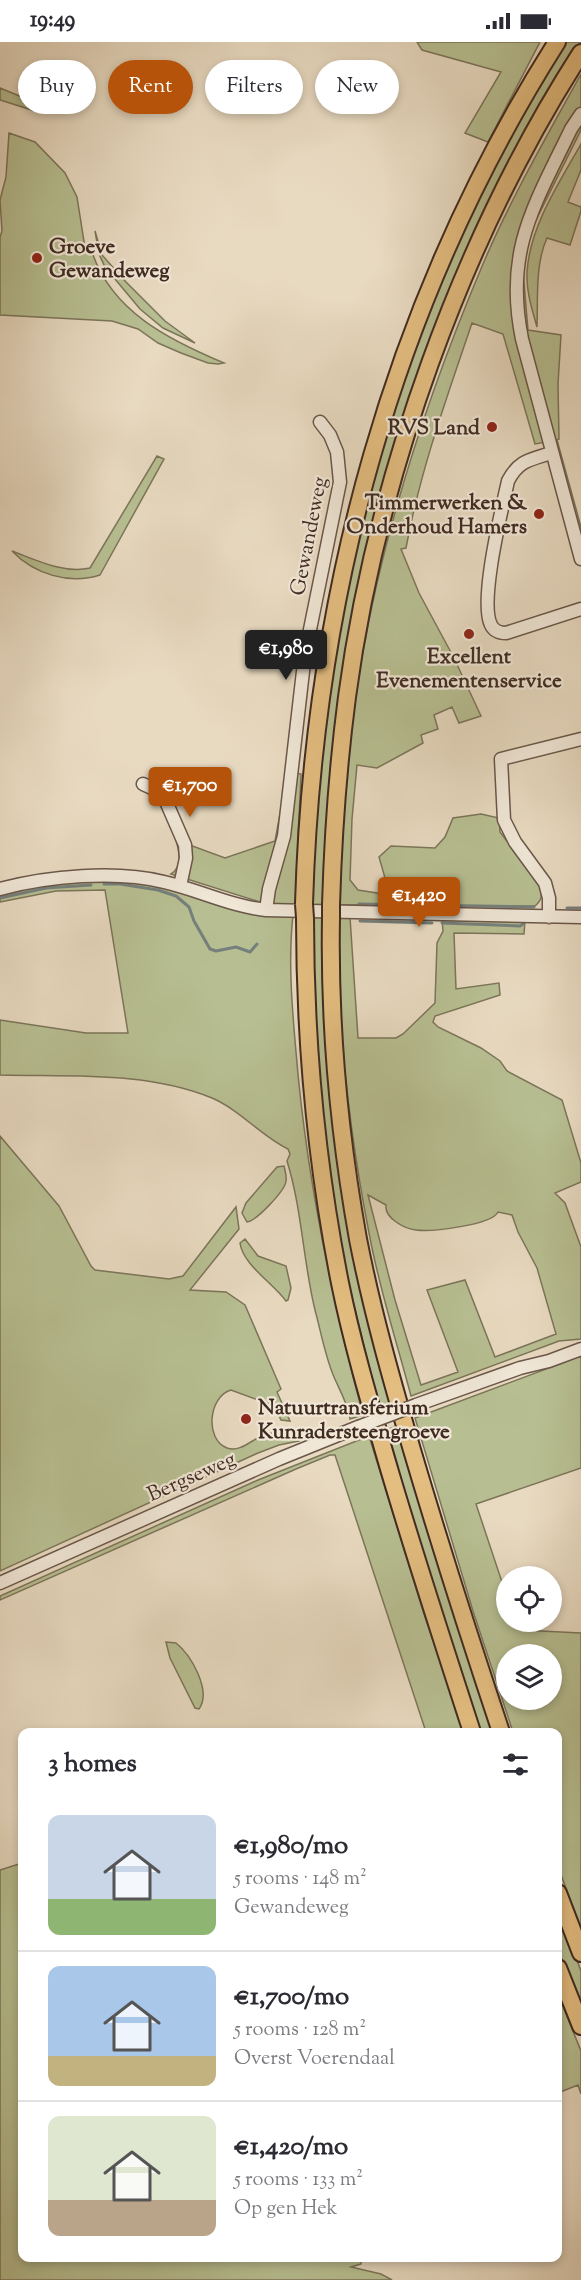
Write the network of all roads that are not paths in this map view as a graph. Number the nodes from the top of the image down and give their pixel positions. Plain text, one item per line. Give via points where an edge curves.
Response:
1 (557, 42) edge
2 (581, 53) edge
3 (581, 114) edge
4 (320, 423) dead end
5 (551, 453) junction
6 (581, 559) edge
7 (581, 609) edge
8 (581, 739) edge
9 (143, 784) dead end
10 (180, 886) junction
11 (0, 889) edge
12 (266, 910) junction
13 (549, 917) junction
14 (581, 917) edge
15 (581, 1350) edge
16 (0, 1582) edge
17 (471, 1728) edge
18 (500, 1728) edge
19 (562, 1903) edge
20 (581, 1953) edge
21 (562, 1978) edge
22 (581, 2026) edge

1 - 17 highway via 507,126 453,236 413,333 369,465 336,600 319,699 308,804 304,911 307,1022 325,1198 341,1286 372,1413
2 - 18 highway via 523,154 468,271 412,417 371,569 347,695 336,800 331,989 342,1133 359,1241 396,1395
3 - 5 street via 525,229 515,280 516,310
4 - 12 street, Gewandeweg via 337,452 340,482 305,654 284,836
5 - 6 street
5 - 7 street via 515,467 508,481 487,611 491,626 506,633
8 - 13 street via 501,759 504,820 545,883
9 - 10 street via 165,799 185,844
10 - 11 street via 143,877 112,876 37,881
10 - 12 street
12 - 13 street
13 - 14 street
15 - 16 street, Bergseweg, bridge via 520,1368 279,1459
19 - 20 highway
21 - 22 highway

